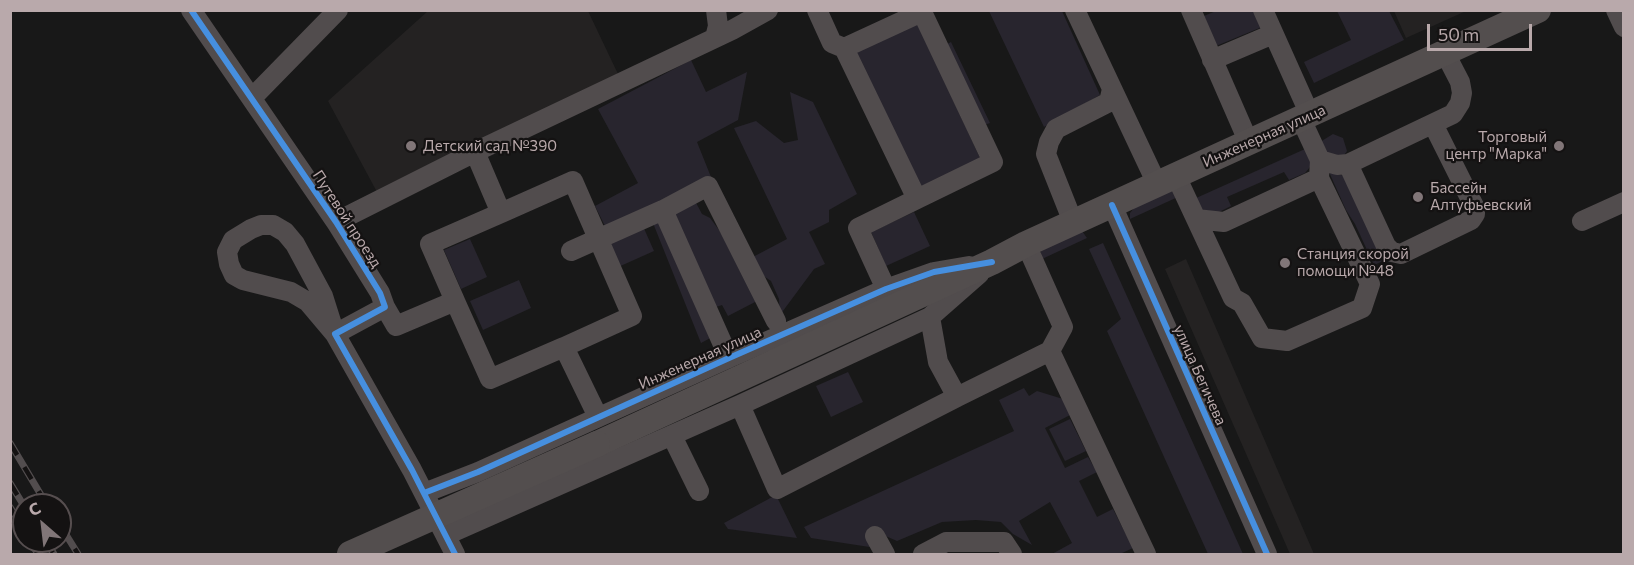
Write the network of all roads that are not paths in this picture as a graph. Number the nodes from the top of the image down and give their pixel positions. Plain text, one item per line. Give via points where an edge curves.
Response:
1 (192, 10) edge
2 (338, 10) edge
3 (716, 10) edge
4 (768, 10) edge
5 (817, 10) edge
6 (1075, 10) edge
7 (1191, 10) edge
8 (1263, 10) edge
9 (1538, 10) edge
10 (1616, 10) edge
11 (1623, 27) edge
12 (1273, 34) junction
13 (715, 38) junction
14 (844, 48) junction
15 (1446, 53) junction
16 (1212, 60) junction
17 (1112, 89) junction
18 (252, 98) junction
19 (1306, 117) junction
20 (1433, 124) junction
21 (1249, 143) junction
22 (475, 152) junction
23 (1348, 164) junction
24 (1319, 169) junction
25 (1166, 180) junction
26 (917, 199) junction
27 (1623, 202) edge
28 (1112, 205) junction
29 (663, 210) junction
30 (501, 213) junction
31 (1196, 219) junction
32 (1582, 221) dead end
33 (336, 222) junction
34 (1073, 222) junction
35 (598, 239) junction
36 (1026, 244) junction
37 (571, 251) dead end
38 (992, 262) junction
39 (886, 289) junction
40 (455, 301) junction
41 (385, 307) junction
42 (930, 317) junction
43 (776, 321) dead end
44 (335, 334) junction
45 (564, 347) junction
46 (1050, 351) junction
47 (729, 358) junction
48 (957, 397) junction
49 (740, 405) junction
50 (597, 417) junction
51 (672, 435) junction
52 (699, 491) dead end
53 (424, 494) junction
54 (446, 535) junction
55 (875, 536) dead end
56 (350, 555) edge
57 (455, 555) edge
58 (885, 555) edge
59 (923, 555) edge
60 (1012, 555) edge
61 (1146, 555) edge
62 (1267, 555) edge

1 - 18 street, Путевой проезд
2 - 18 street
3 - 13 street
4 - 13 street
5 - 14 street via 832,43
6 - 17 street
7 - 16 street
8 - 12 street
9 - 15 main road, Инженерная улица
10 - 11 street
12 - 16 street
12 - 19 street
13 - 22 street
14 - 26 street
14 - 26 street via 922,12 993,162
15 - 19 main road, Инженерная улица
15 - 20 street via 1462,93 1453,114
16 - 21 street
17 - 25 street
17 - 34 street via 1109,102 1056,129 1048,142 1046,154
18 - 33 street, Путевой проезд
19 - 21 main road, Инженерная улица
19 - 24 street
20 - 23 street
20 - 23 street via 1475,214 1471,220 1401,254 1386,246
21 - 25 main road, Инженерная улица
22 - 30 street
22 - 33 street
23 - 24 street
24 - 31 street via 1224,222
24 - 31 street via 1370,284 1362,308 1287,341 1262,338 1242,303 1233,298
25 - 28 main road, Инженерная улица
25 - 31 street
26 - 39 street via 858,228
27 - 32 street
28 - 34 main road, Инженерная улица
28 - 62 street, улица Бегичева
29 - 35 street
29 - 43 street via 708,186
29 - 47 street
30 - 35 street via 573,181
30 - 40 street via 430,244
33 - 41 street, Путевой проезд
34 - 36 main road, Инженерная улица
35 - 37 street
35 - 45 street via 632,316
36 - 38 main road, Инженерная улица
36 - 46 street via 1063,327
38 - 39 street, Инженерная улица via 934,272
38 - 42 street, Инженерная улица
38 - 56 main road, bridge
39 - 47 street, Инженерная улица
40 - 41 street via 396,326
40 - 45 street via 490,379
41 - 44 street
42 - 48 street via 938,362
42 - 49 street, Инженерная улица
44 - 44 street via 323,296 285,232 273,225 261,225 233,240 227,252 234,275 291,292 308,302
44 - 53 street
45 - 50 street
46 - 48 street
46 - 61 street
47 - 50 street, Инженерная улица
48 - 49 street via 777,489
49 - 51 street, Инженерная улица
50 - 53 street, Инженерная улица
51 - 52 street
51 - 54 street, Инженерная улица
53 - 54 street
54 - 57 street
55 - 58 street
59 - 60 street via 945,542 1004,542

